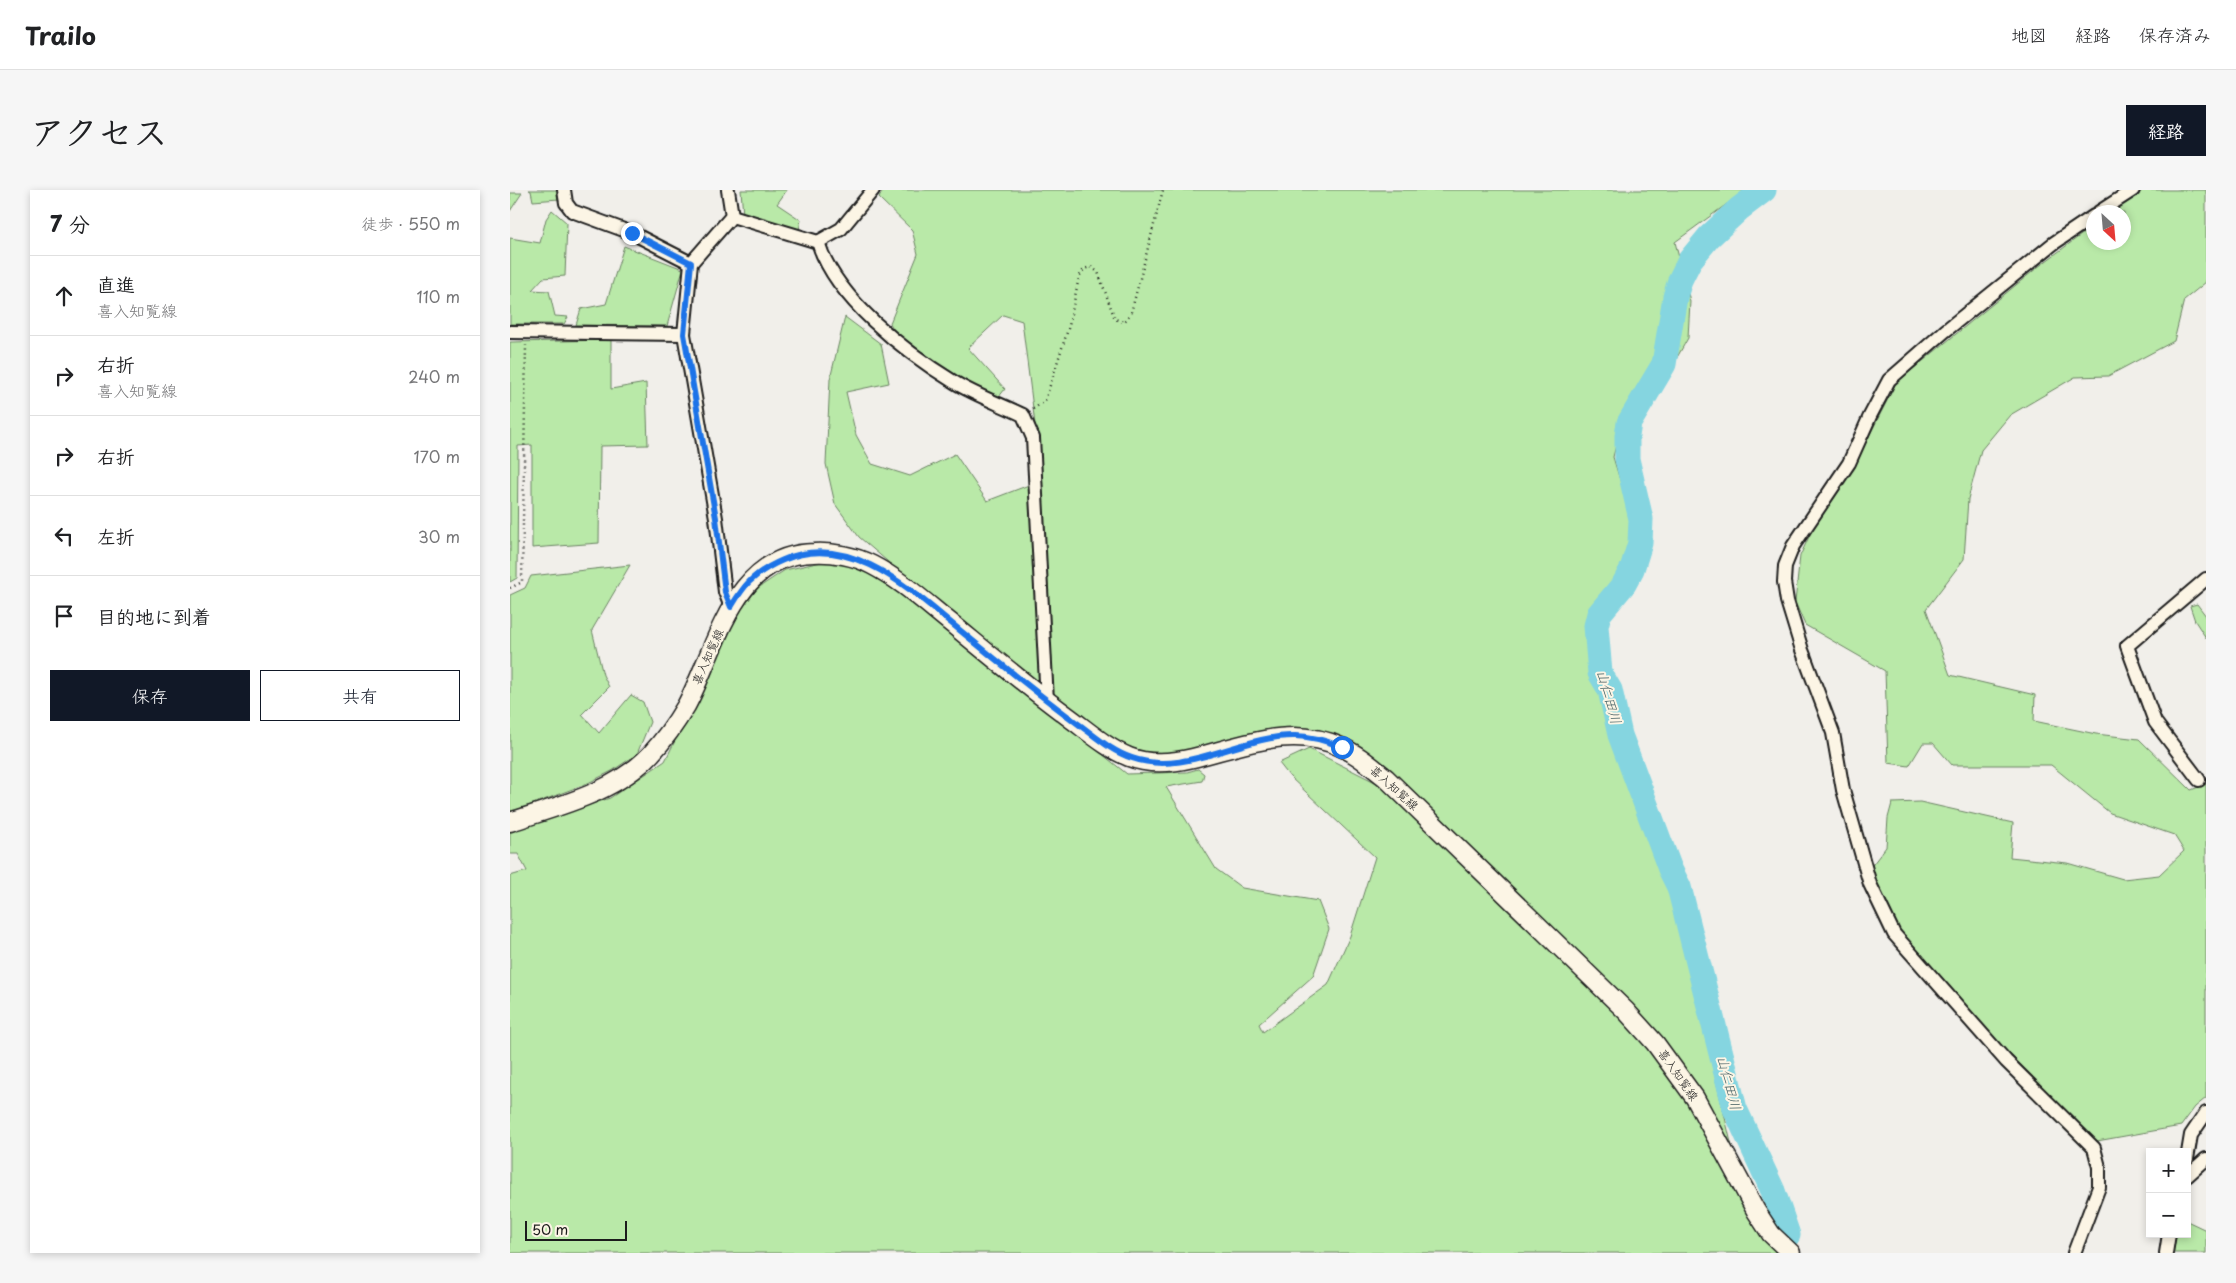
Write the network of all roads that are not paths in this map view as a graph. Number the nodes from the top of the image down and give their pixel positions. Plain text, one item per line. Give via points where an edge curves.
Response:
1 (564, 190) edge
2 (728, 190) edge
3 (873, 190) edge
4 (2133, 190) edge
5 (2110, 205) edge
6 (732, 216) junction
7 (2086, 221) edge
8 (818, 242) junction
9 (691, 263) junction
10 (510, 332) edge
11 (684, 334) junction
12 (2206, 579) edge
13 (731, 607) junction
14 (1047, 702) junction
15 (2199, 780) dead end
16 (510, 822) edge
17 (2206, 1113) edge
18 (2189, 1148) edge
19 (2206, 1159) edge
20 (2191, 1172) edge
21 (2168, 1238) edge
22 (1791, 1253) edge
23 (2074, 1253) edge
24 (2166, 1253) edge

1 - 9 street via 566,203 572,211 632,233
2 - 6 street
3 - 8 street via 841,228
4 - 5 street
6 - 8 street
6 - 9 street
7 - 23 street via 1959,319 1890,380 1849,463 1793,546 1785,566 1784,582 1786,601 1833,733 1843,790 1870,884 1894,934 2006,1060 2094,1148 2099,1167 2099,1187
8 - 14 street via 822,256 853,301 888,335 954,382 1023,415 1033,438
9 - 11 street
10 - 11 street
11 - 13 street via 719,532 725,592
12 - 15 street via 2126,646 2155,722
13 - 14 main road, 喜入知覧線 via 749,582 791,556 824,552 856,558 907,588
13 - 16 main road, 喜入知覧線 via 686,705 651,754 632,772 610,785
14 - 22 main road, 喜入知覧線 via 1112,749 1132,759 1172,763 1267,739 1294,736 1320,738 1360,758 1386,778 1655,1043 1695,1098 1756,1211
17 - 18 street via 2191,1135
19 - 20 street
21 - 24 street

